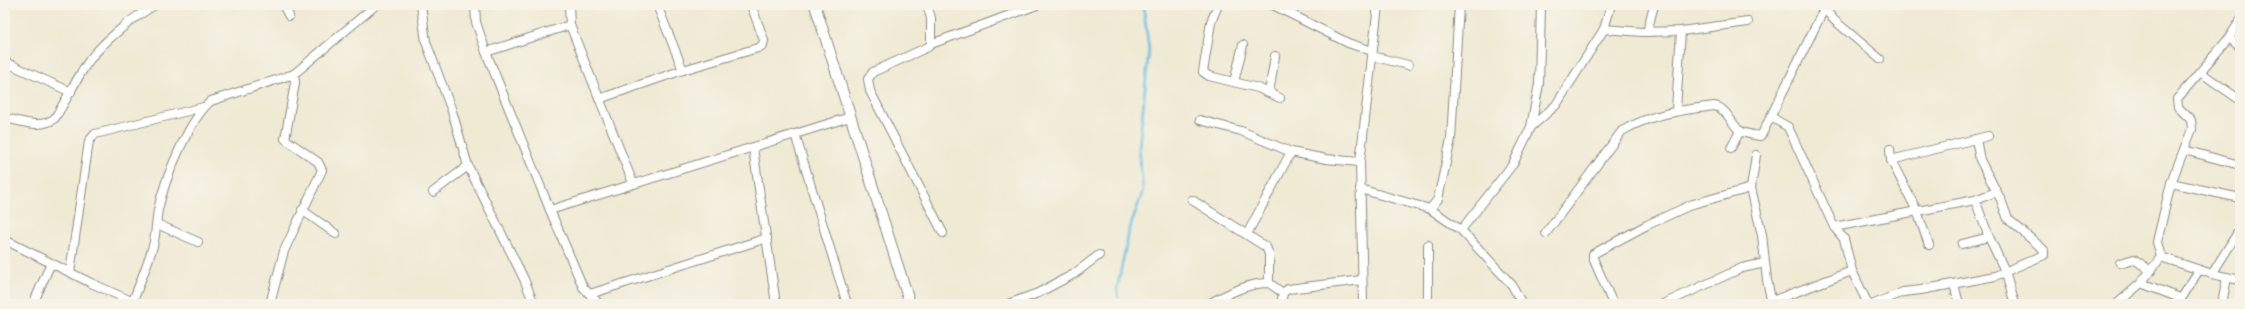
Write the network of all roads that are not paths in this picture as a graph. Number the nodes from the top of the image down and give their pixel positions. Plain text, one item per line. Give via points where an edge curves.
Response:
1 (155, 5) edge
2 (283, 5) edge
3 (376, 5) edge
4 (421, 5) edge
5 (475, 5) edge
6 (569, 5) edge
7 (657, 5) edge
8 (751, 5) edge
9 (815, 5) edge
10 (927, 5) edge
11 (1037, 5) edge
12 (1218, 5) edge
13 (1273, 5) edge
14 (1378, 5) edge
15 (1459, 5) edge
16 (1541, 5) edge
17 (1611, 5) edge
18 (1654, 5) edge
19 (1816, 5) edge
20 (1825, 6) edge
21 (290, 16) dead end
22 (2240, 21) edge
23 (1748, 22) dead end
24 (570, 24) junction
25 (1604, 29) junction
26 (1681, 31) junction
27 (1647, 32) junction
28 (2230, 38) junction
29 (932, 44) junction
30 (1243, 45) dead end
31 (2240, 47) edge
32 (486, 52) junction
33 (1372, 54) junction
34 (1275, 56) dead end
35 (1880, 59) dead end
36 (5, 62) edge
37 (1408, 65) dead end
38 (683, 70) junction
39 (2200, 72) junction
40 (294, 74) junction
41 (1234, 82) junction
42 (71, 92) junction
43 (1269, 93) junction
44 (1280, 98) dead end
45 (599, 99) junction
46 (2240, 100) edge
47 (204, 107) junction
48 (1676, 110) junction
49 (850, 117) junction
50 (1771, 117) junction
51 (5, 118) edge
52 (1200, 120) dead end
53 (1531, 127) junction
54 (1740, 130) junction
55 (795, 134) junction
56 (1988, 136) dead end
57 (1976, 139) junction
58 (753, 148) junction
59 (1731, 148) dead end
60 (1890, 149) dead end
61 (2184, 150) junction
62 (1291, 152) junction
63 (1756, 155) dead end
64 (1891, 160) junction
65 (1360, 162) junction
66 (2240, 165) edge
67 (468, 166) junction
68 (633, 183) junction
69 (2171, 183) junction
70 (1751, 188) junction
71 (1360, 189) junction
72 (433, 192) dead end
73 (1996, 192) junction
74 (2240, 198) edge
75 (1192, 200) dead end
76 (1975, 200) junction
77 (1430, 209) junction
78 (302, 210) junction
79 (550, 210) junction
80 (1917, 211) junction
81 (157, 224) junction
82 (1834, 227) junction
83 (2240, 229) edge
84 (1461, 230) junction
85 (943, 233) dead end
86 (1546, 233) dead end
87 (336, 234) dead end
88 (1247, 234) junction
89 (1989, 237) junction
90 (767, 238) junction
91 (5, 240) edge
92 (198, 242) dead end
93 (1962, 244) dead end
94 (1428, 245) dead end
95 (1929, 245) dead end
96 (1099, 255) dead end
97 (2161, 257) junction
98 (51, 263) junction
99 (1765, 263) junction
100 (2120, 264) dead end
101 (2199, 270) junction
102 (1852, 271) junction
103 (2005, 271) junction
104 (2151, 271) junction
105 (70, 272) junction
106 (2212, 274) junction
107 (2226, 278) junction
108 (1362, 280) junction
109 (2240, 280) edge
110 (1270, 282) junction
111 (1954, 284) junction
112 (2141, 284) junction
113 (1283, 293) junction
114 (590, 294) junction
115 (2179, 301) edge
116 (1772, 302) edge
117 (134, 303) edge
118 (33, 304) edge
119 (270, 304) edge
120 (534, 304) edge
121 (599, 304) edge
122 (776, 304) edge
123 (847, 304) edge
124 (910, 304) edge
125 (1008, 304) edge
126 (1208, 304) edge
127 (1281, 304) edge
128 (1362, 304) edge
129 (1425, 304) edge
130 (1522, 304) edge
131 (1613, 304) edge
132 (1663, 304) edge
133 (1868, 304) edge
134 (1874, 304) edge
135 (1959, 304) edge
136 (2015, 304) edge
137 (2118, 304) edge
138 (2222, 304) edge

1 - 42 street via 120,30 94,56 84,67
2 - 21 street
3 - 40 street
4 - 67 street via 426,42 452,110
5 - 32 street via 476,22
6 - 24 street
7 - 38 street
8 - 38 street via 764,40 763,45
9 - 49 street
10 - 29 street via 931,18
11 - 29 street
12 - 41 street via 1211,22 1203,72
13 - 33 street
14 - 33 street
15 - 77 street via 1451,139 1438,199
16 - 53 street via 1540,84
17 - 25 street
18 - 27 street
19 - 20 street
20 - 35 street via 1834,20
20 - 50 street
22 - 28 street
23 - 26 street
24 - 32 street
24 - 45 street
25 - 27 street
25 - 53 street via 1556,105
26 - 27 street
26 - 48 street
28 - 31 street
28 - 39 street
29 - 85 street via 873,72 868,79 870,91
30 - 41 street
32 - 79 street
33 - 37 street
33 - 65 street
34 - 43 street
36 - 42 street
38 - 45 street
39 - 46 street
39 - 61 street via 2178,99 2178,107 2192,123
40 - 47 street via 211,101
40 - 78 street via 295,83 285,139 318,162 322,170
41 - 43 street
42 - 51 street via 49,123 36,124
43 - 44 street
45 - 68 street
47 - 81 street via 172,168 158,211
47 - 105 street via 92,136 89,141
48 - 54 street via 1719,107
48 - 86 street via 1638,122 1622,131
49 - 55 street
49 - 124 street
50 - 54 street via 1760,136
50 - 82 street via 1788,127
52 - 62 street via 1241,131
53 - 84 street via 1513,164
54 - 59 street
55 - 58 street
55 - 123 street
56 - 57 street
57 - 64 street
57 - 73 street via 1980,160
58 - 68 street
58 - 90 street
60 - 64 street
61 - 66 street
61 - 69 street
62 - 65 street
62 - 88 street
63 - 70 street
64 - 80 street
65 - 71 street
67 - 72 street
67 - 120 street
68 - 79 street
69 - 74 street
69 - 97 street via 2157,242
70 - 99 street via 1762,235
70 - 131 street via 1693,204 1593,254
71 - 77 street
71 - 108 street
73 - 76 street
73 - 103 street via 2008,220 2045,252 2044,255
75 - 88 street
76 - 80 street
76 - 89 street
77 - 84 street
78 - 87 street
78 - 119 street via 284,251
79 - 114 street via 582,287
80 - 82 street
80 - 95 street
81 - 92 street
81 - 117 street via 153,246
82 - 102 street via 1844,239
83 - 106 street
84 - 130 street via 1512,285
88 - 110 street via 1266,247 1269,254
89 - 93 street
89 - 103 street
90 - 114 street
90 - 122 street
91 - 98 street
94 - 129 street via 1428,298
96 - 125 street via 1074,274 1038,293
97 - 101 street
97 - 104 street
98 - 105 street
98 - 118 street
99 - 116 street
99 - 132 street via 1742,268
100 - 104 street via 2130,259
101 - 106 street
101 - 115 street
102 - 116 street
102 - 133 street
103 - 111 street via 1995,276
103 - 136 street
104 - 112 street
105 - 117 street
106 - 107 street
107 - 109 street
107 - 138 street
108 - 113 street via 1288,289
108 - 128 street
110 - 113 street
110 - 126 street via 1238,290
111 - 134 street via 1911,290
111 - 135 street
112 - 115 street
112 - 137 street
113 - 127 street
114 - 121 street

